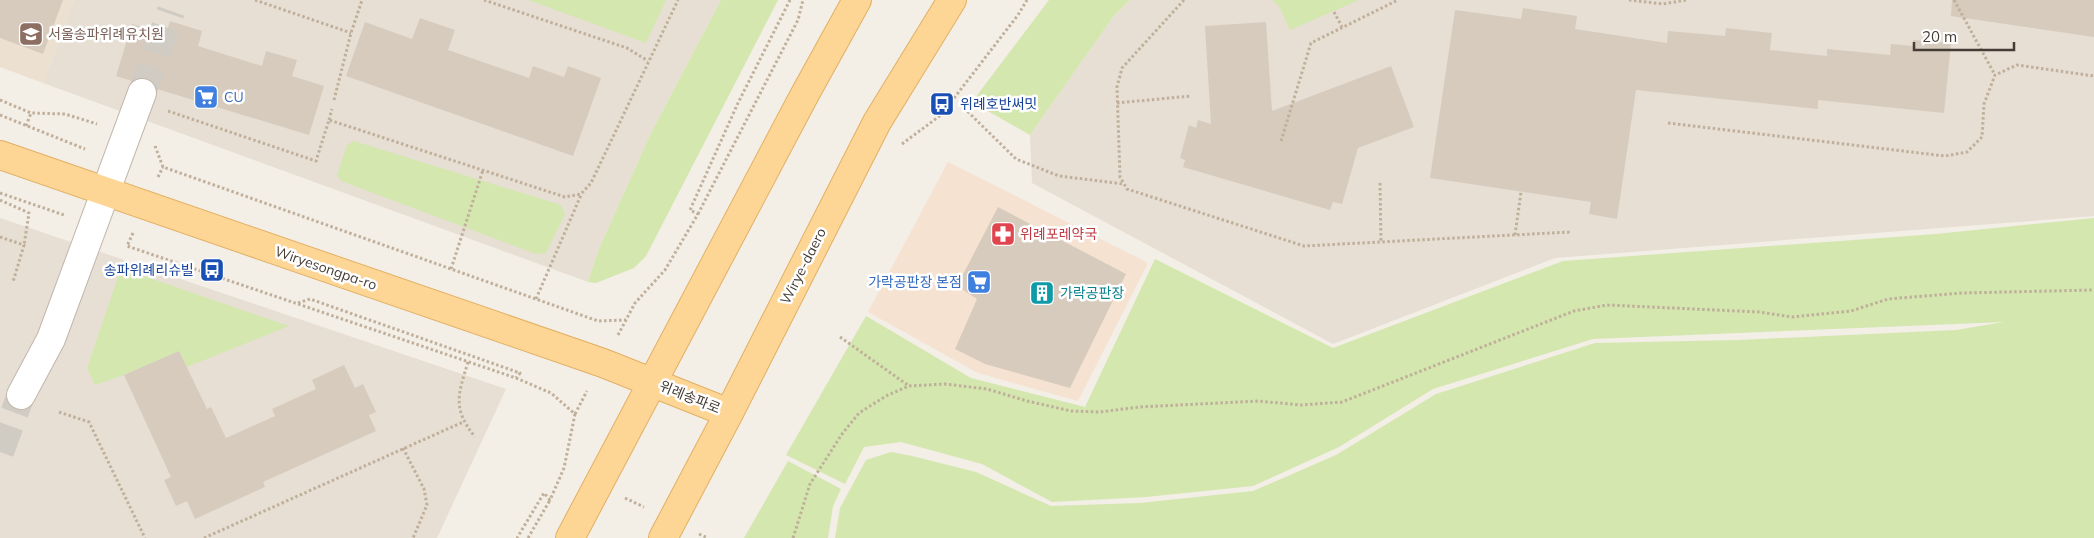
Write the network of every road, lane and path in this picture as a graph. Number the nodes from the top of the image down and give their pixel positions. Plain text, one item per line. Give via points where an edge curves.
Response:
1 (255, 0) edge
2 (362, 0) edge
3 (484, 0) edge
4 (678, 0) edge
5 (790, 0) edge
6 (803, 0) edge
7 (858, 0) edge
8 (952, 0) edge
9 (1027, 0) edge
10 (1184, 0) edge
11 (1398, 0) edge
12 (1629, 0) edge
13 (1686, 0) edge
14 (1954, 0) edge
15 (1334, 12) dead end
16 (1342, 27) junction
17 (351, 33) junction
18 (648, 61) junction
19 (1996, 74) junction
20 (2094, 76) edge
21 (1192, 96) dead end
22 (140, 97) joint
23 (0, 100) edge
24 (334, 100) dead end
25 (1117, 103) junction
26 (964, 108) dead end
27 (332, 109) dead end
28 (65, 114) dead end
29 (329, 120) junction
30 (1668, 123) dead end
31 (1281, 141) dead end
32 (154, 142) dead end
33 (898, 147) dead end
34 (0, 155) edge
35 (483, 170) junction
36 (1380, 183) dead end
37 (1124, 184) junction
38 (106, 192) junction
39 (1521, 192) dead end
40 (581, 194) junction
41 (0, 200) edge
42 (698, 214) junction
43 (1570, 232) dead end
44 (1515, 235) junction
45 (0, 237) edge
46 (132, 237) dead end
47 (1382, 242) junction
48 (24, 245) junction
49 (451, 269) junction
50 (13, 282) dead end
51 (2094, 290) edge
52 (536, 299) junction
53 (298, 304) junction
54 (840, 337) dead end
55 (468, 362) junction
56 (516, 378) junction
57 (651, 382) junction
58 (909, 386) junction
59 (21, 395) tunnel mouth
60 (59, 412) dead end
61 (729, 413) junction
62 (463, 422) junction
63 (474, 437) dead end
64 (403, 448) junction
65 (564, 468) junction
66 (598, 485) junction
67 (550, 500) junction
68 (667, 529) edge
69 (145, 538) edge
70 (204, 538) edge
71 (412, 538) edge
72 (517, 538) edge
73 (528, 538) edge
74 (570, 538) edge
75 (708, 538) edge
76 (793, 538) edge

1 - 17 path
2 - 17 path
3 - 18 path via 627,48
4 - 18 path
5 - 42 path via 738,103 690,210
6 - 42 path via 798,20
7 - 57 main road
8 - 61 main road, Wirye-daero via 876,122
9 - 33 path via 941,115
10 - 25 path via 1122,68
11 - 16 path
12 - 13 path via 1663,4
14 - 19 path
15 - 16 path
16 - 31 path via 1311,42
17 - 24 path
18 - 40 path via 591,183
19 - 20 path via 2017,65
19 - 30 path via 1984,104 1982,137 1967,152 1945,156
21 - 25 path
22 - 29 path via 316,161
22 - 38 lane
23 - 28 path via 31,113
25 - 37 path via 1120,177
26 - 37 path via 1016,159 1060,176
27 - 29 path
29 - 35 path
32 - 49 path via 163,167
34 - 38 main road, Wiryesongpa-ro
35 - 40 path via 565,197
35 - 49 path
36 - 47 path
37 - 47 path via 1127,189 1304,246
38 - 57 main road, Wiryesongpa-ro
38 - 59 lane via 51,339
39 - 44 path
40 - 52 path
41 - 48 path via 29,212
42 - 52 path via 665,270 636,302 626,320 598,321
43 - 44 path
44 - 47 path
45 - 48 path
46 - 53 path via 128,246
48 - 50 path
49 - 52 path
51 - 58 path via 1962,293 1888,299 1851,311 1792,317 1759,312 1607,305 1574,311 1342,402 1300,405 1258,401 1100,412 1071,411 987,389 945,384
53 - 55 path
53 - 56 path via 310,299 520,373
54 - 58 path
55 - 56 path
55 - 62 path via 460,387 459,406
56 - 65 path via 551,393 575,414
57 - 61 main road, 위례송파로
57 - 66 main road
58 - 76 path via 886,396 859,414 842,434 810,484
60 - 69 path via 89,422
61 - 68 main road, Wirye-daero
62 - 63 path
62 - 64 path
64 - 70 path
64 - 71 path via 424,489 427,505
65 - 66 path
65 - 67 path
66 - 68 path
66 - 74 main road
67 - 72 path via 544,494
67 - 73 path
68 - 75 path

